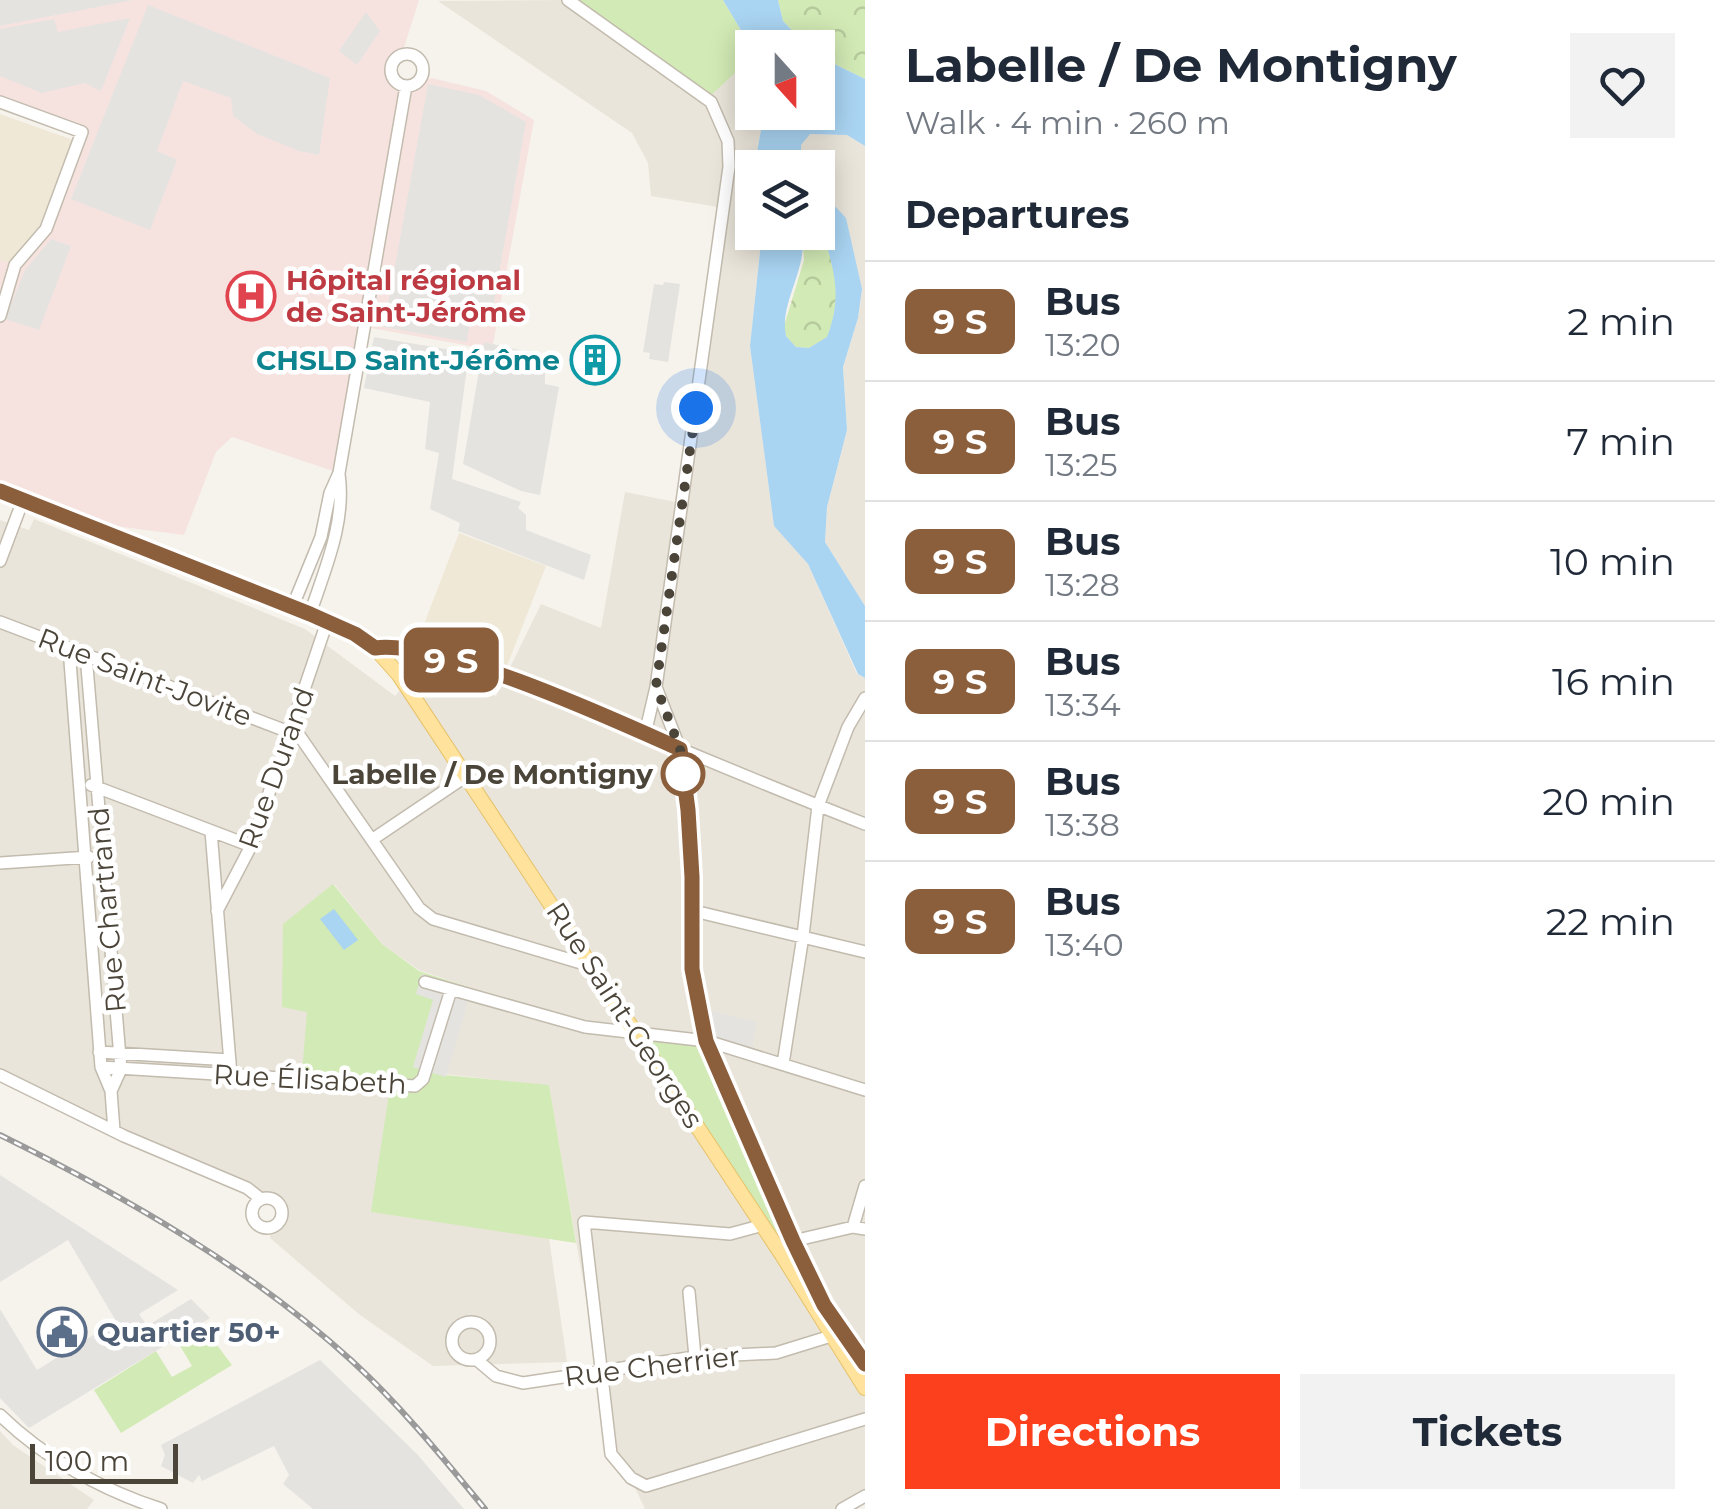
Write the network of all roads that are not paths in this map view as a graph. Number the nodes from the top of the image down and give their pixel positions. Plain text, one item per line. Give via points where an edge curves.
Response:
1 (568, 0) edge
2 (406, 86) dead end
3 (0, 102) edge
4 (0, 316) edge
5 (339, 473) junction
6 (0, 492) edge
7 (23, 500) junction
8 (0, 561) edge
9 (292, 608) junction
10 (310, 614) junction
11 (0, 622) edge
12 (327, 622) junction
13 (70, 648) junction
14 (375, 648) junction
15 (86, 655) junction
16 (656, 686) junction
17 (865, 698) edge
18 (92, 728) junction
19 (291, 729) junction
20 (76, 730) junction
21 (646, 734) junction
22 (680, 749) junction
23 (468, 775) junction
24 (80, 784) junction
25 (97, 786) junction
26 (818, 806) junction
27 (865, 824) edge
28 (211, 832) junction
29 (373, 839) junction
30 (251, 846) junction
31 (103, 856) junction
32 (85, 858) junction
33 (0, 863) edge
34 (217, 911) junction
35 (694, 911) junction
36 (804, 936) junction
37 (865, 952) edge
38 (591, 966) junction
39 (425, 982) dead end
40 (451, 990) junction
41 (636, 1033) junction
42 (706, 1041) junction
43 (100, 1052) junction
44 (119, 1054) junction
45 (230, 1060) junction
46 (783, 1064) junction
47 (101, 1067) junction
48 (120, 1069) junction
49 (0, 1075) edge
50 (231, 1075) junction
51 (865, 1090) edge
52 (111, 1091) junction
53 (114, 1131) junction
54 (865, 1186) edge
55 (261, 1198) dead end
56 (763, 1225) junction
57 (859, 1228) edge
58 (793, 1241) junction
59 (782, 1255) junction
60 (689, 1292) dead end
61 (824, 1305) junction
62 (831, 1336) junction
63 (695, 1357) junction
64 (477, 1360) dead end
65 (865, 1364) edge
66 (599, 1371) junction
67 (865, 1388) edge
68 (0, 1415) edge
69 (865, 1419) edge
70 (865, 1496) edge
71 (161, 1509) edge
72 (842, 1509) edge

1 - 16 street via 711,102 728,142
2 - 5 street
3 - 4 street via 82,132 46,229 14,265
5 - 9 street
5 - 10 street via 334,539
6 - 7 main road
7 - 8 street
7 - 9 main road
9 - 10 main road
10 - 12 main road
11 - 13 street, Rue Saint-Jovite
12 - 14 main road
12 - 19 street, Rue Durand
13 - 15 street, Rue Saint-Jovite
13 - 20 street, Rue Chartrand
14 - 21 street via 414,649 465,665
14 - 23 main road, Rue Saint-Georges
15 - 18 street, Rue Chartrand
15 - 19 street, Rue Saint-Jovite
16 - 21 street
16 - 22 street
17 - 26 street
18 - 20 street
18 - 25 street, Rue Chartrand
19 - 29 street
19 - 30 street, Rue Durand
20 - 24 street, Rue Chartrand
21 - 22 street
22 - 26 street
22 - 35 street
23 - 29 street
23 - 38 main road, Rue Saint-Georges
24 - 25 street
24 - 32 street, Rue Chartrand
25 - 28 street
25 - 31 street, Rue Chartrand
26 - 27 street
26 - 36 street
28 - 30 street
28 - 34 street, Rue Durand
29 - 38 street via 434,920
30 - 34 street, Rue Durand
31 - 32 street
31 - 44 street, Rue Chartrand
32 - 33 street
32 - 43 street, Rue Chartrand
34 - 45 street, Rue Durand
35 - 36 street
35 - 42 street via 692,969
36 - 37 street
36 - 46 street
38 - 41 main road, Rue Saint-Georges
39 - 40 street
40 - 41 street via 585,1027
40 - 50 street, Rue Élisabeth via 420,1084
41 - 42 street
41 - 56 main road, Rue Saint-Georges
42 - 46 street
42 - 58 street
43 - 44 street, Rue Élisabeth
43 - 47 street, Rue Chartrand
44 - 45 street, Rue Élisabeth
44 - 48 street, Rue Chartrand
45 - 50 street, Rue Durand
46 - 51 street
47 - 48 street, Rue Élisabeth
47 - 52 street, Rue Chartrand
48 - 50 street, Rue Élisabeth
48 - 52 street, Rue Chartrand
49 - 53 street
52 - 53 street, Rue Chartrand
53 - 55 street
54 - 57 street
56 - 59 main road, Rue Saint-Georges
56 - 66 street via 730,1234 584,1222
57 - 58 street
58 - 61 street
59 - 61 main road
59 - 62 main road, Rue Saint-Georges
60 - 63 street
61 - 65 main road
62 - 63 street, Rue Cherrier via 776,1353
62 - 67 main road, Rue Saint-Georges
63 - 66 street, Rue Cherrier
64 - 66 street, Rue Cherrier via 496,1376 524,1383
66 - 69 street via 611,1454 646,1486
68 - 71 street via 102,1486
70 - 72 street

